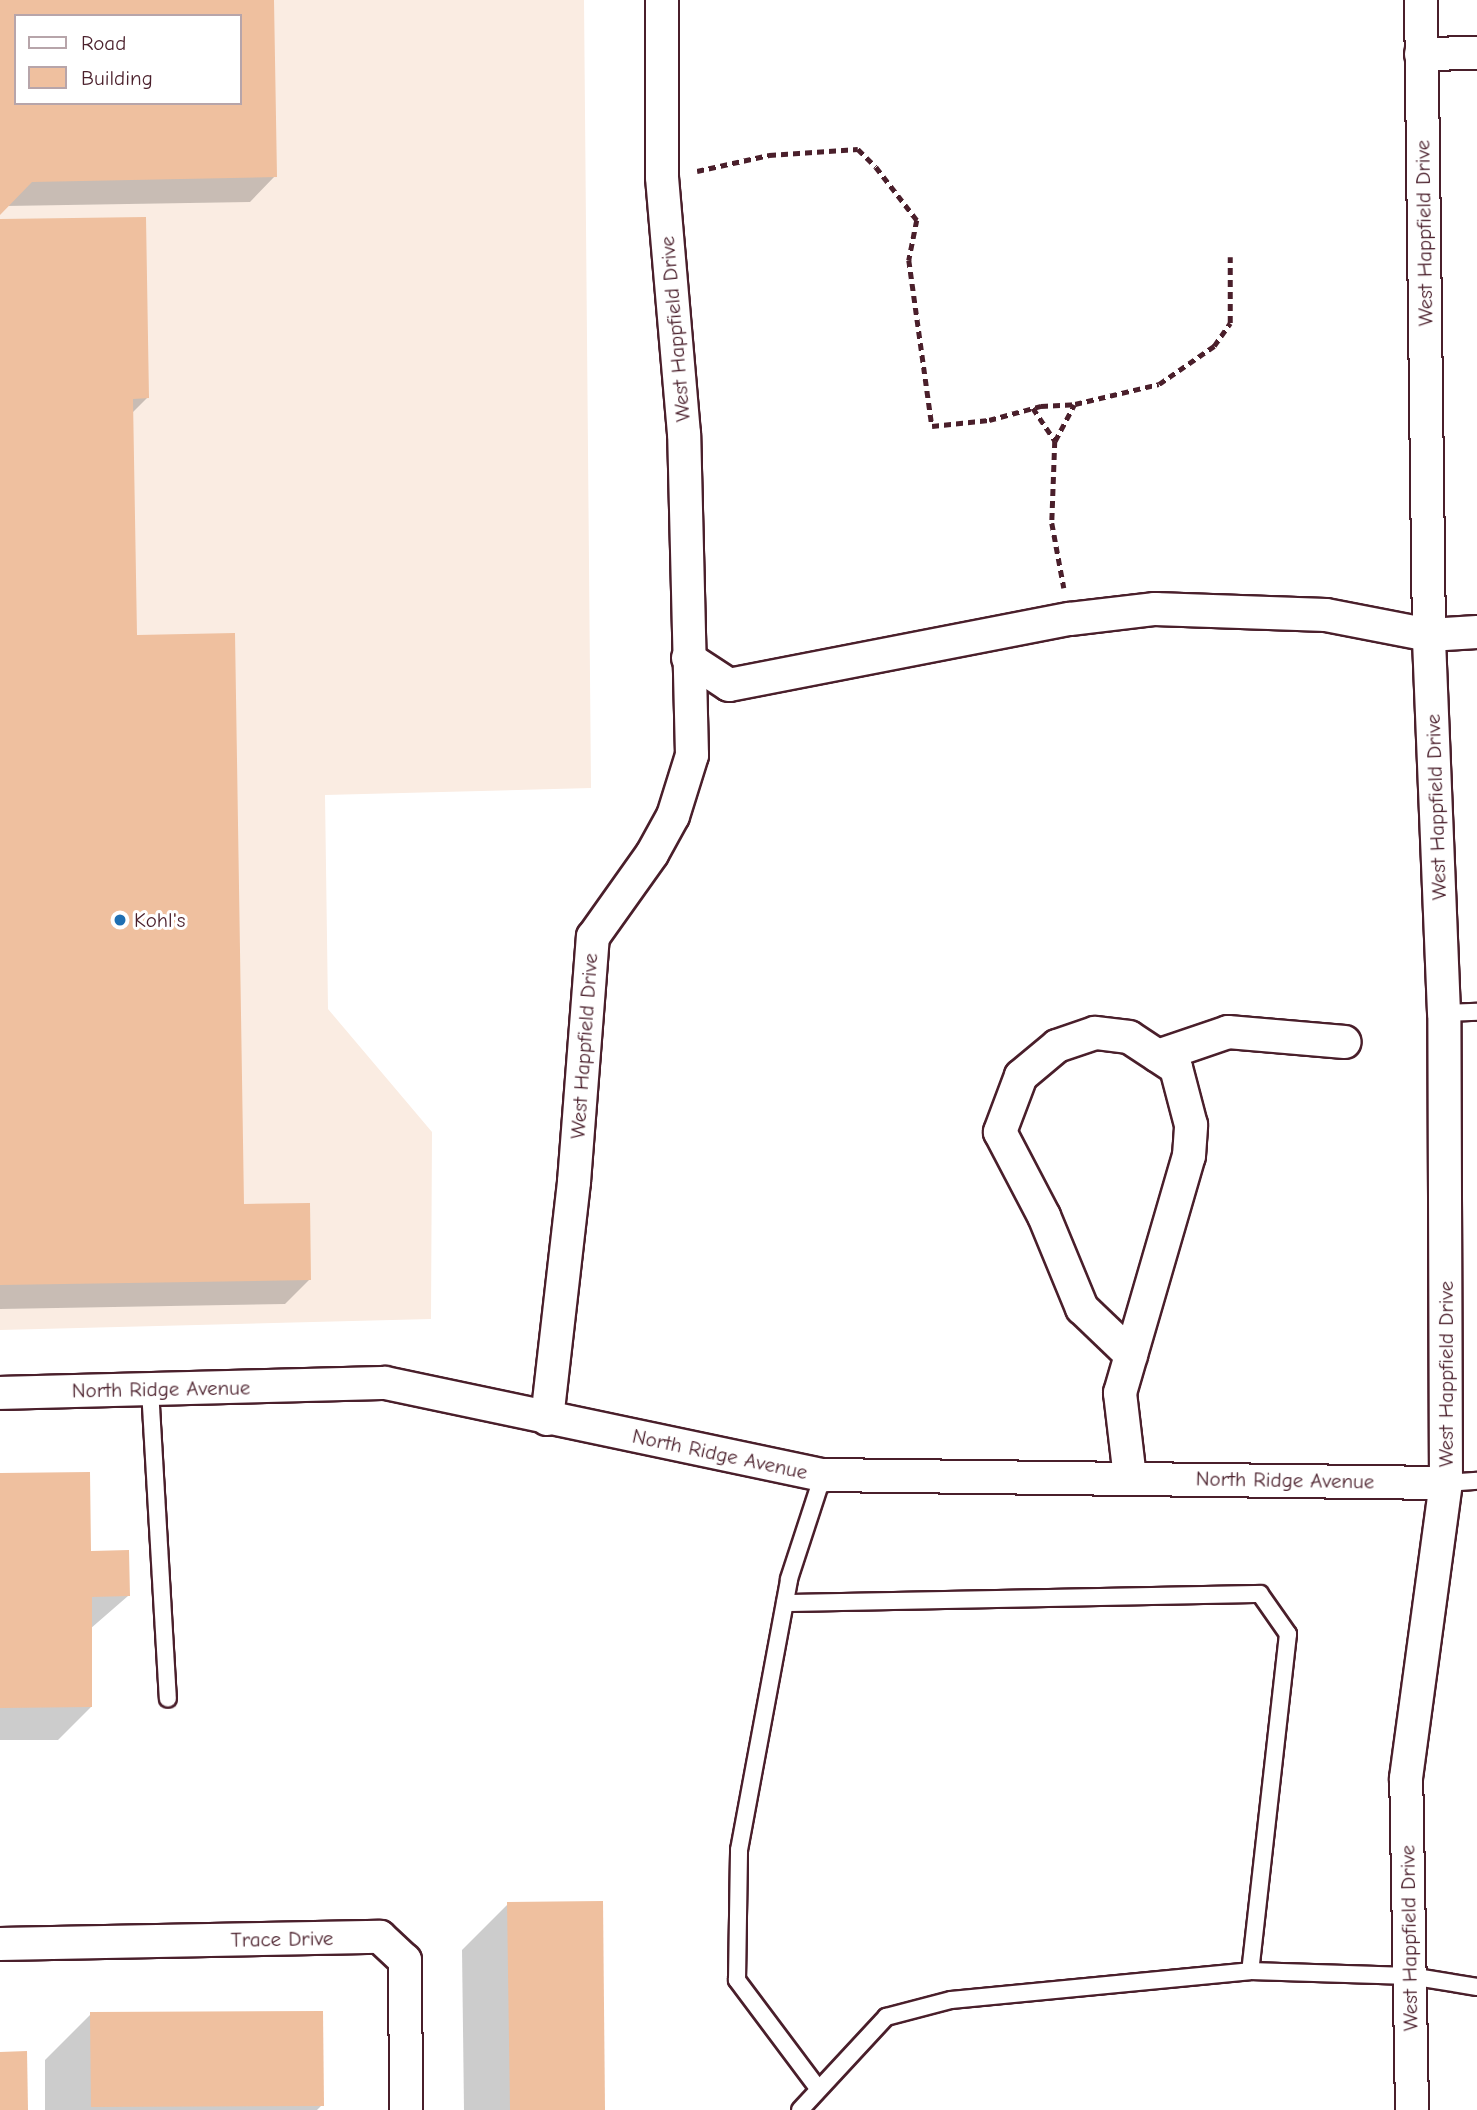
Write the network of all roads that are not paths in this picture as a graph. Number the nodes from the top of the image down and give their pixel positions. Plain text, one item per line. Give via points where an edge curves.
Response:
1 (662, 0) edge
2 (1421, 0) edge
3 (1477, 53) edge
4 (1421, 54) junction
5 (1477, 632) edge
6 (1429, 635) junction
7 (688, 657) junction
8 (1477, 1012) edge
9 (1444, 1013) junction
10 (1345, 1042) dead end
11 (1158, 1056) junction
12 (1131, 1355) junction
13 (150, 1389) junction
14 (0, 1393) edge
15 (547, 1419) junction
16 (823, 1475) junction
17 (1130, 1478) junction
18 (1462, 1482) edge
19 (785, 1603) junction
20 (167, 1698) dead end
21 (0, 1944) edge
22 (1250, 1970) junction
23 (1410, 1976) junction
24 (1477, 1986) edge
25 (817, 2087) junction
26 (406, 2110) edge
27 (800, 2110) edge
28 (1412, 2110) edge

1 - 7 street, West Happfield Drive via 662,177 684,434
2 - 4 street, West Happfield Drive
3 - 4 street
4 - 6 street, West Happfield Drive
5 - 6 street
6 - 7 street via 1326,615 1201,608 1070,619 729,685
6 - 9 street, West Happfield Drive
7 - 15 street, West Happfield Drive via 692,755 673,816 593,937 574,1182
8 - 9 lane
9 - 18 street, West Happfield Drive
10 - 11 street via 1228,1032
11 - 12 street via 1176,1068 1191,1125 1189,1156
11 - 12 street via 1129,1037 1096,1033 1057,1046 1021,1076 1000,1132 1044,1216 1082,1308
12 - 17 street via 1120,1393
13 - 14 street, North Ridge Avenue
13 - 15 street, North Ridge Avenue via 384,1383
13 - 20 lane
15 - 16 street, North Ridge Avenue
16 - 17 street, North Ridge Avenue
16 - 19 lane
17 - 18 street, North Ridge Avenue
18 - 23 street, West Happfield Drive via 1406,1778
19 - 22 lane via 1260,1594 1288,1634
19 - 25 lane via 739,1850 737,1980
21 - 26 street, Trace Drive via 380,1937 405,1960
22 - 23 lane
22 - 25 lane via 951,2000 886,2017
23 - 24 lane
23 - 28 street, West Happfield Drive
25 - 27 lane

